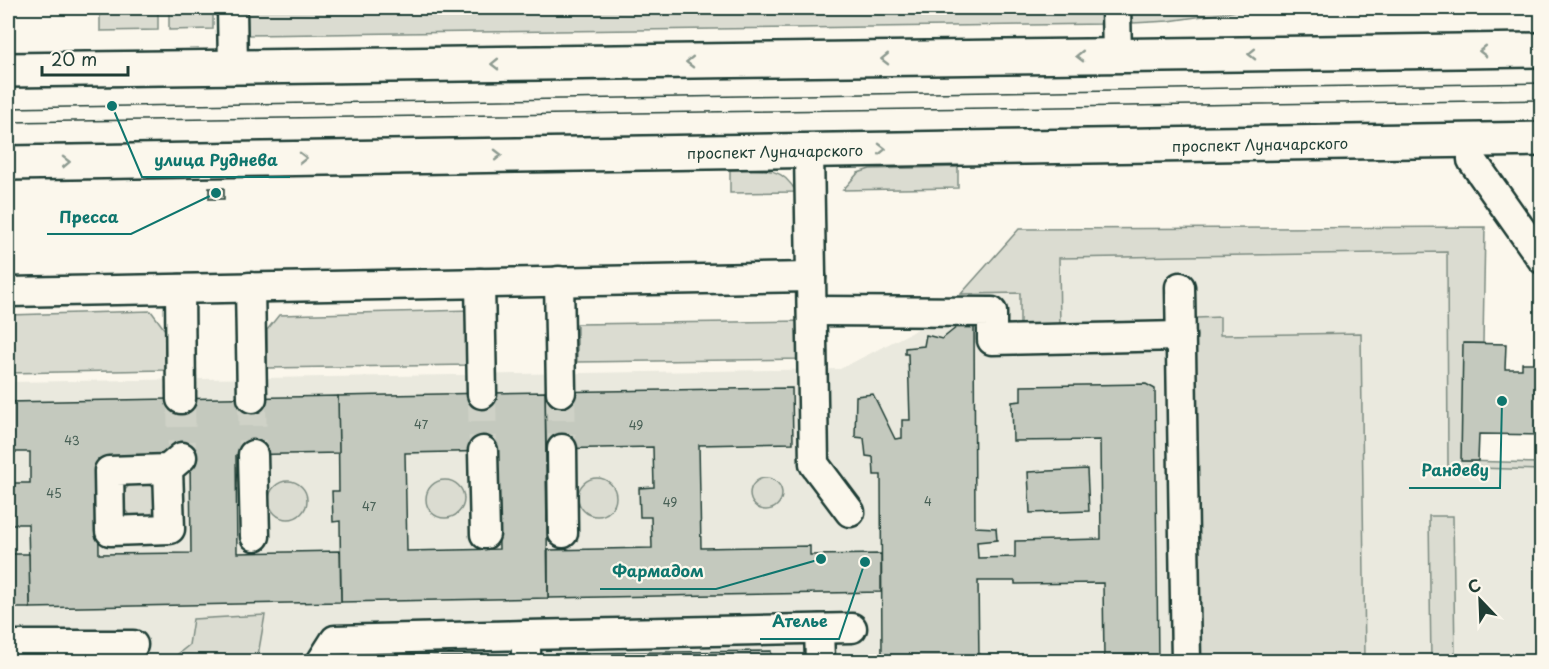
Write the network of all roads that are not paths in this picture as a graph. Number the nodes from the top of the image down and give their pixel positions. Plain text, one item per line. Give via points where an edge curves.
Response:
1 (232, 8) edge
2 (1116, 8) edge
3 (1542, 50) edge
4 (1116, 56) junction
5 (233, 68) junction
6 (8, 70) edge
7 (1542, 139) edge
8 (1472, 140) junction
9 (809, 151) junction
10 (8, 163) edge
11 (1542, 259) edge
12 (811, 277) junction
13 (559, 281) junction
14 (480, 283) junction
15 (250, 287) junction
16 (1180, 287) dead end
17 (180, 289) junction
18 (8, 292) edge
19 (812, 311) junction
20 (1181, 336) junction
21 (561, 392) tunnel mouth
22 (482, 394) tunnel mouth
23 (252, 398) tunnel mouth
24 (181, 399) tunnel mouth
25 (562, 449) tunnel mouth
26 (483, 451) tunnel mouth
27 (253, 455) tunnel mouth
28 (850, 513) dead end
29 (563, 533) dead end
30 (485, 534) dead end
31 (255, 536) dead end
32 (852, 628) dead end
33 (819, 629) junction
34 (8, 645) edge
35 (133, 645) dead end
36 (526, 648) edge
37 (321, 662) edge
38 (820, 662) edge
39 (1186, 662) edge

1 - 5 lane
2 - 4 lane
3 -> 4 main road
4 -> 5 main road
5 - 6 main road
7 - 8 main road, проспект Луначарского
9 -> 8 main road, проспект Луначарского
8 - 11 lane via 1472,160
10 -> 9 main road, проспект Луначарского
9 - 12 lane
12 - 13 lane
12 - 19 lane
13 - 14 lane
13 - 21 lane
14 - 15 lane
14 - 22 lane
15 - 17 lane
15 - 23 lane
16 - 20 lane
17 - 18 lane
17 - 24 lane
19 - 20 lane via 992,312 992,340
19 - 28 lane via 814,464
20 - 39 lane
25 - 29 lane
26 - 30 lane
27 - 31 lane
32 - 33 lane
33 - 36 lane
33 - 38 lane
34 - 35 lane
36 - 37 lane via 335,640

